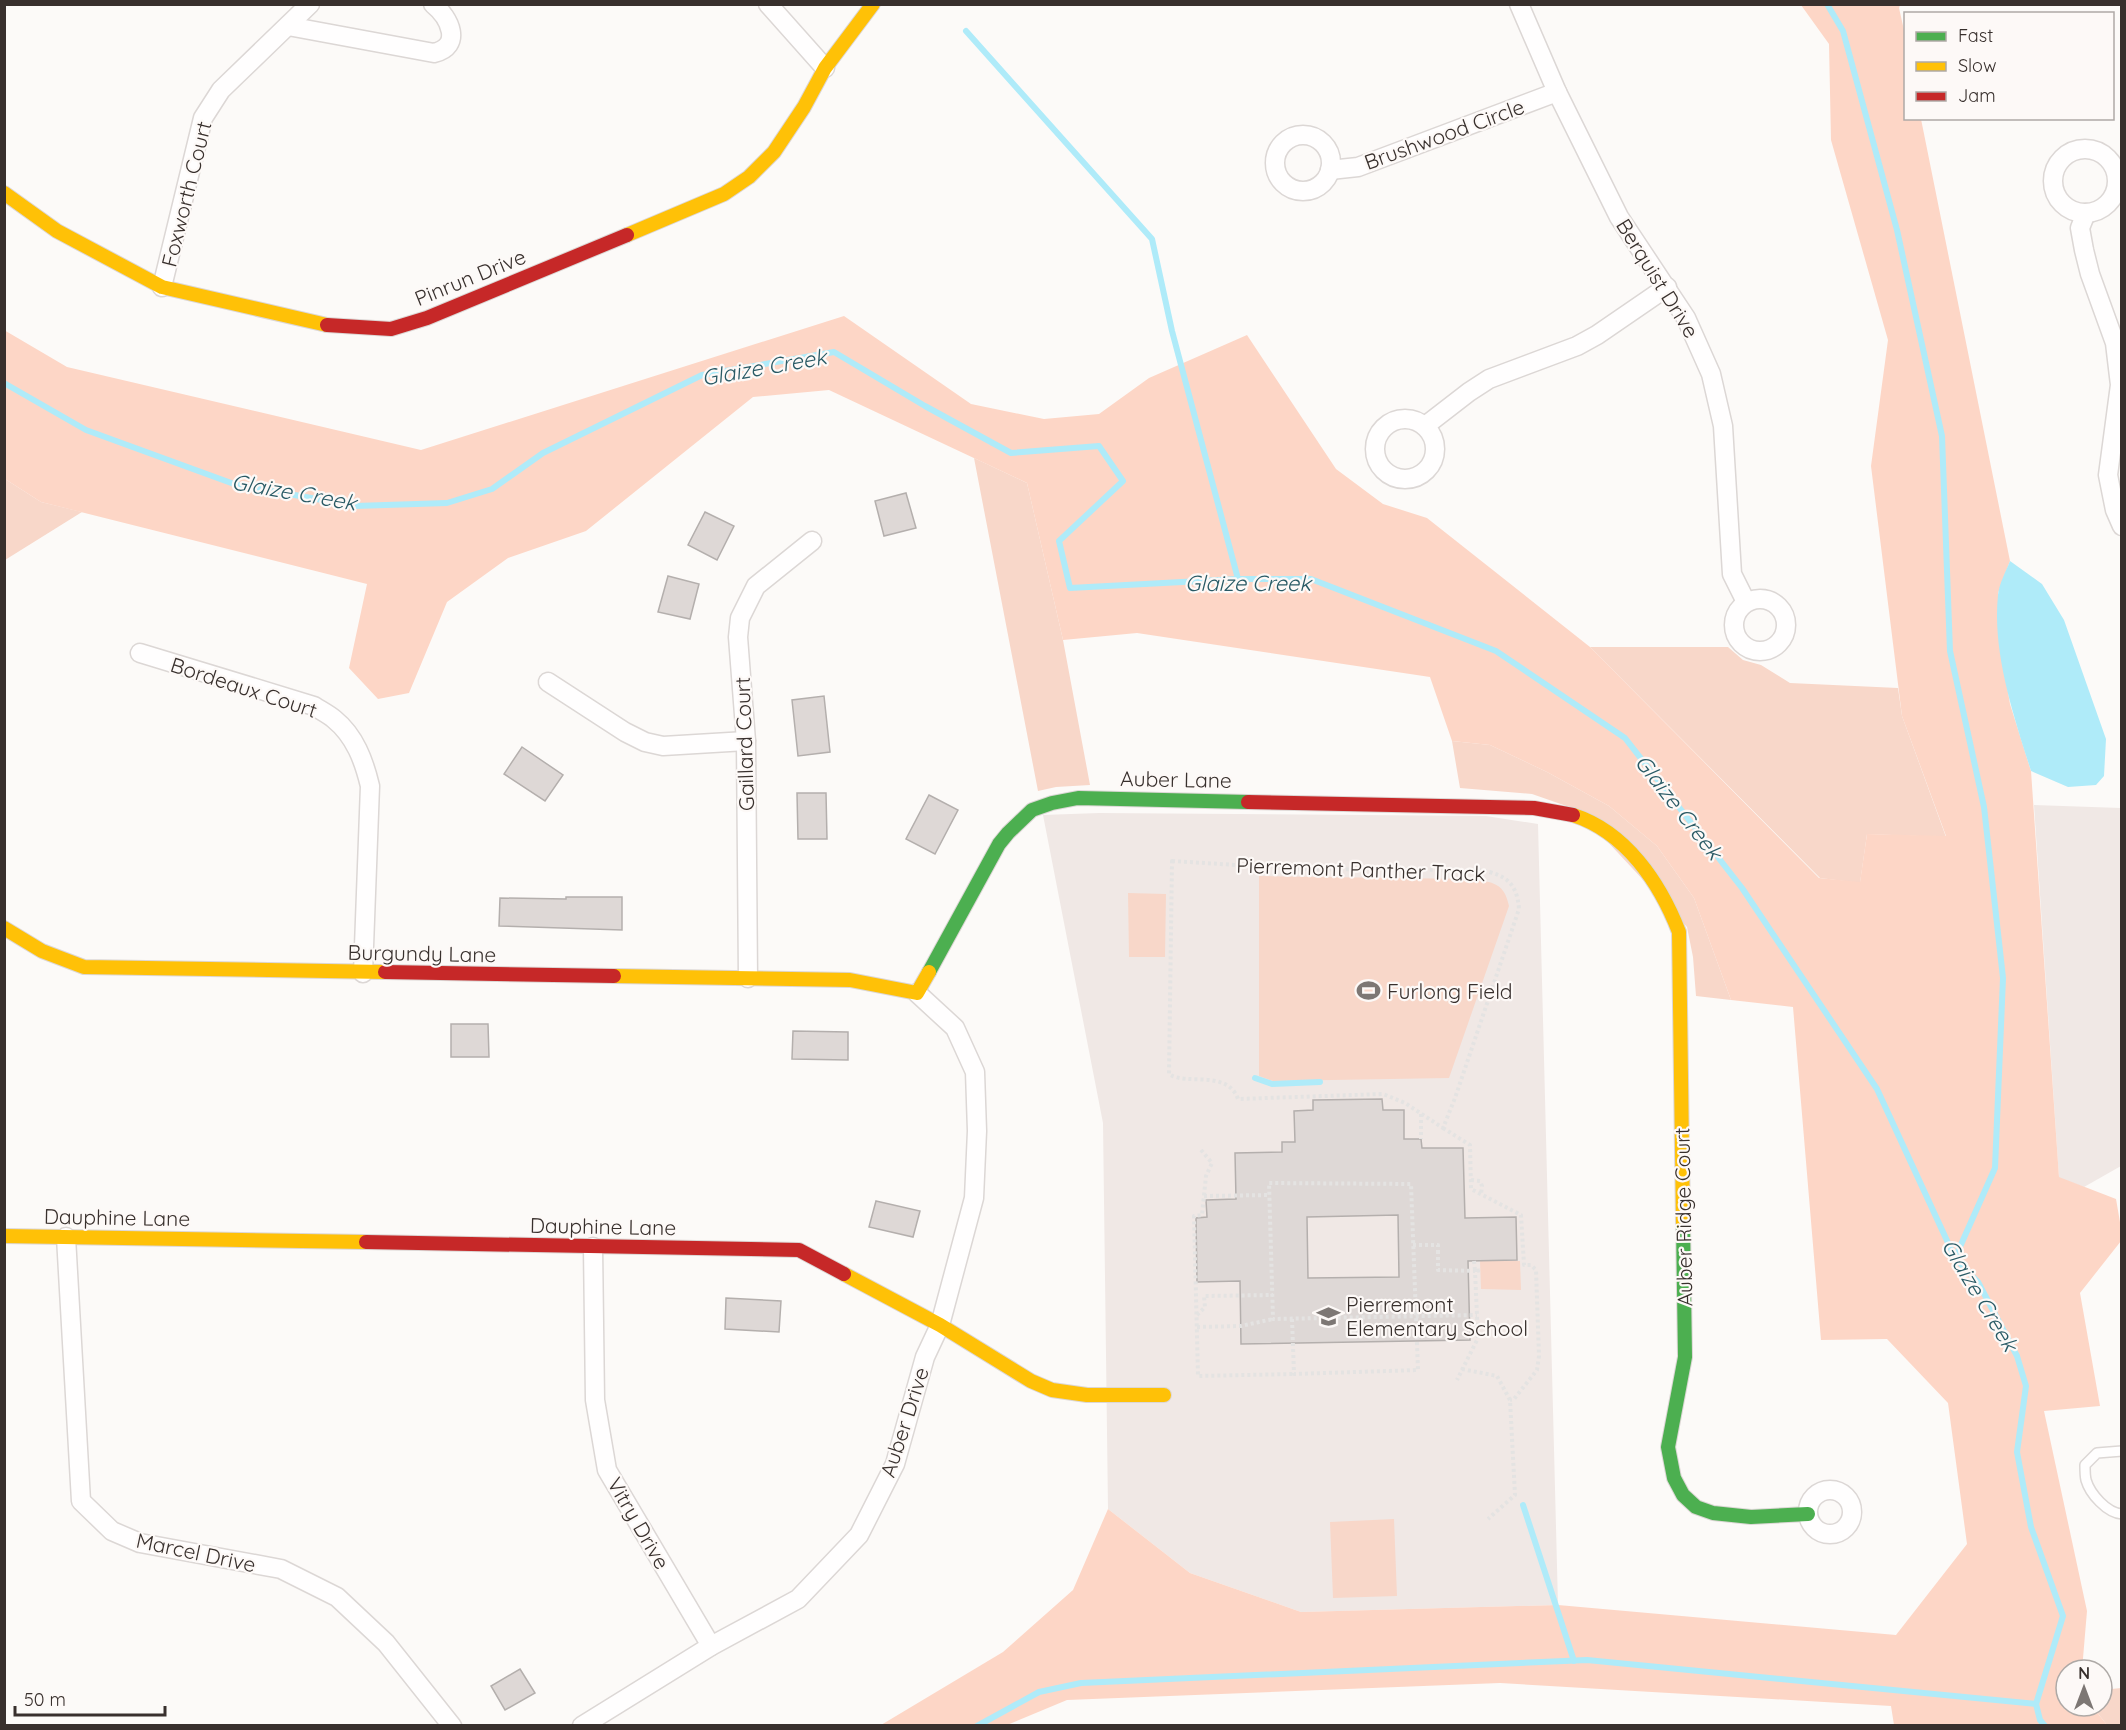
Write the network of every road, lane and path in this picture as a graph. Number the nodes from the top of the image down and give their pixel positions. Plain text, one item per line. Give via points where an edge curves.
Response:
1 (310, 4) edge
2 (433, 4) edge
3 (768, 4) edge
4 (873, 4) edge
5 (1519, 4) edge
6 (288, 27) junction
7 (825, 68) junction
8 (1557, 92) junction
9 (1330, 170) dead end
10 (4, 193) edge
11 (2086, 213) dead end
12 (162, 286) junction
13 (1667, 287) junction
14 (2118, 348) edge
15 (1425, 426) dead end
16 (2121, 526) edge
17 (812, 541) dead end
18 (1746, 602) dead end
19 (140, 653) dead end
20 (548, 682) dead end
21 (746, 741) junction
22 (1603, 831) joint
23 (4, 928) edge
24 (363, 974) junction
25 (748, 978) junction
26 (917, 993) junction
27 (1420, 1113) junction
28 (1443, 1128) junction
29 (1421, 1139) dead end
30 (1201, 1150) dead end
31 (1471, 1180) junction
32 (1270, 1194) junction
33 (1481, 1194) junction
34 (1204, 1196) junction
35 (4, 1236) edge
36 (66, 1238) junction
37 (1413, 1245) junction
38 (593, 1247) junction
39 (1474, 1261) dead end
40 (1478, 1271) junction
41 (1273, 1295) junction
42 (1197, 1315) junction
43 (1477, 1315) junction
44 (1415, 1317) junction
45 (1274, 1319) junction
46 (1292, 1319) junction
47 (940, 1325) junction
48 (1197, 1327) junction
49 (1462, 1369) junction
50 (1294, 1374) junction
51 (1457, 1380) dead end
52 (1164, 1395) dead end
53 (1510, 1400) junction
54 (2121, 1451) edge
55 (1808, 1514) dead end
56 (2121, 1514) edge
57 (1488, 1519) dead end
58 (711, 1646) junction
59 (452, 1725) edge
60 (582, 1725) edge

1 - 6 street, Foxworth Court
2 - 6 street via 452,32 447,45 434,53
3 - 7 street
4 - 7 street, Pinrun Drive
5 - 8 street, Berquist Drive
6 - 12 street, Foxworth Court via 220,90 203,118
7 - 12 street, Pinrun Drive via 774,152 749,177 724,194 391,330 330,327
8 - 9 street, Brushwood Circle via 1358,167
8 - 13 street, Berquist Drive via 1619,217
10 - 12 street, Pinrun Drive via 57,231
11 - 14 street via 2080,228 2084,250
13 - 15 street via 1577,346 1489,379
13 - 18 street, Berquist Drive via 1699,343 1714,385 1723,426 1732,574
14 - 16 street via 2120,385 2109,475
17 - 21 street, Gaillard Court via 756,586 740,618
19 - 24 street, Bordeaux Court via 314,706 335,719 350,737 363,758 370,786
20 - 21 street via 645,742 663,746
21 - 25 street, Gaillard Court
22 - 26 street, Auber Lane via 1561,811 1534,808 1077,798 1055,801 1016,821 999,844
22 - 55 street, Auber Ridge Court via 1631,853 1662,892 1679,933 1685,1357 1670,1427 1671,1468 1677,1487 1689,1504 1710,1514 1729,1518
23 - 24 street, Burgundy Lane via 25,944 84,968
24 - 25 street, Burgundy Lane
25 - 26 street, Burgundy Lane via 850,980
26 - 47 street, Auber Drive via 955,1028 975,1072 974,1197
27 - 28 path, Pierremont Panther Track
27 - 28 path, Pierremont Panther Track via 1383,1094 1238,1099 1232,1088 1219,1082 1169,1074 1172,861 1301,869 1481,870 1508,880 1518,897 1519,909
27 - 29 path
28 - 31 path via 1470,1145
30 - 34 path via 1212,1163
31 - 33 path via 1471,1188
31 - 33 path via 1480,1181
32 - 34 path
32 - 37 path via 1269,1183 1411,1184
32 - 41 path
33 - 53 path via 1521,1215 1522,1265 1531,1265 1536,1270 1537,1370
34 - 42 path via 1202,1215 1194,1216
35 - 36 street, Dauphine Lane
36 - 38 street, Dauphine Lane
36 - 59 street, Marcel Drive via 81,1501 112,1532 140,1543 281,1569 337,1597 386,1643
37 - 40 path via 1438,1245 1438,1270
37 - 44 path
38 - 47 street, Dauphine Lane via 799,1250
38 - 58 street, Vitry Drive via 595,1400 607,1470
39 - 40 path
40 - 43 path
41 - 42 path via 1204,1296 1205,1307
41 - 45 path
42 - 48 path
43 - 44 path
43 - 49 path via 1478,1338
44 - 46 path
44 - 50 path via 1418,1370
45 - 46 path
45 - 48 path via 1241,1326
46 - 50 path
47 - 52 street, Dauphine Lane via 1052,1390 1088,1395
47 - 58 street, Auber Drive via 925,1357 895,1464 859,1535 798,1599
48 - 50 path via 1198,1376
49 - 51 path
49 - 53 path via 1497,1376
53 - 57 path via 1515,1495
54 - 56 lane via 2097,1453 2085,1465 2086,1482 2100,1502
58 - 60 street, Auber Drive

